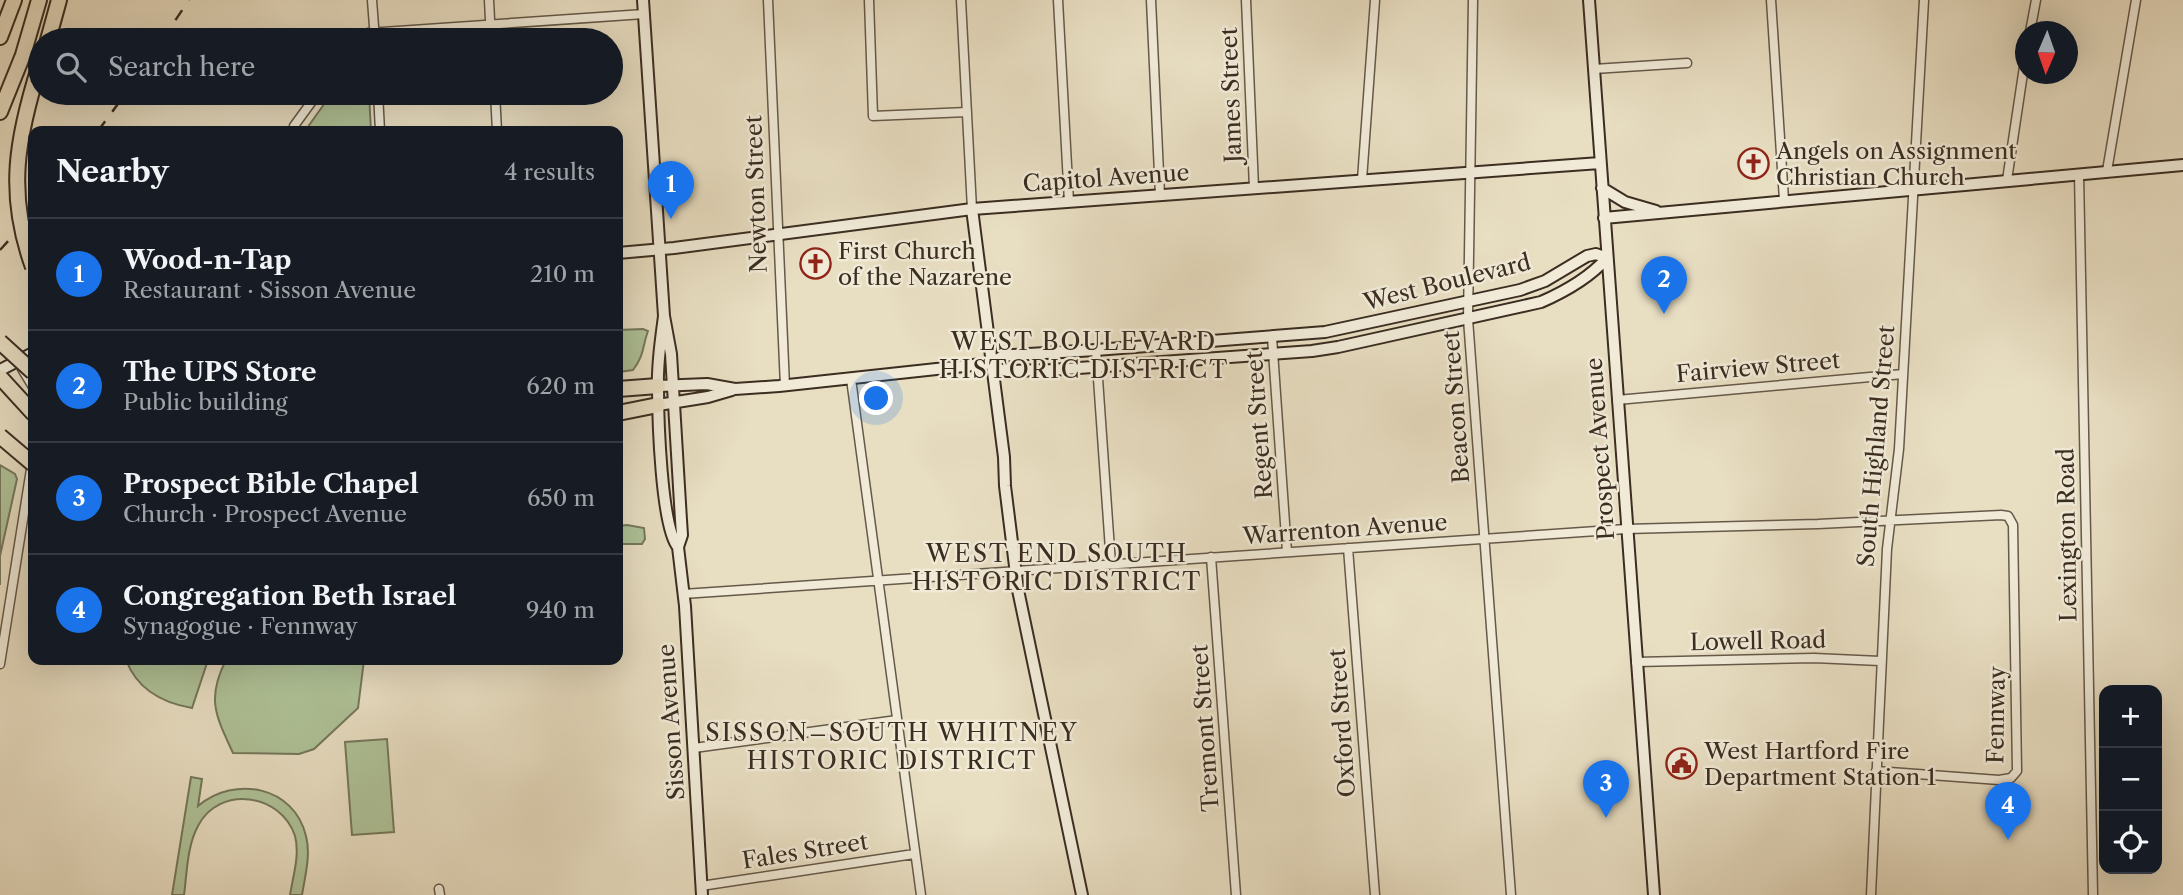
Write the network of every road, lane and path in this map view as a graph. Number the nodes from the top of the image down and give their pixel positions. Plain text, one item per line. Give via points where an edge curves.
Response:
1 (14, 0) edge
2 (39, 0) edge
3 (59, 0) edge
4 (372, 0) edge
5 (489, 0) edge
6 (643, 0) edge
7 (768, 0) edge
8 (869, 0) edge
9 (961, 0) edge
10 (1058, 0) edge
11 (1151, 0) edge
12 (1246, 0) edge
13 (1376, 0) edge
14 (1473, 0) edge
15 (1589, 0) edge
16 (1771, 0) edge
17 (1924, 0) edge
18 (2036, 0) edge
19 (2136, 0) edge
20 (644, 14) junction
21 (2032, 21) edge
22 (490, 24) junction
23 (30, 28) edge
24 (51, 28) edge
25 (374, 28) edge
26 (451, 28) edge
27 (490, 28) edge
28 (28, 36) edge
29 (0, 37) edge
30 (1687, 63) dead end
31 (1594, 69) junction
32 (2021, 84) edge
33 (28, 102) edge
34 (309, 105) edge
35 (379, 105) edge
36 (496, 105) edge
37 (0, 112) edge
38 (967, 112) junction
39 (294, 126) edge
40 (380, 126) edge
41 (497, 126) edge
42 (1600, 163) junction
43 (2183, 165) edge
44 (2107, 171) junction
45 (1471, 172) junction
46 (2079, 174) junction
47 (1362, 180) junction
48 (2007, 180) junction
49 (1254, 188) junction
50 (1602, 188) junction
51 (1914, 190) junction
52 (1160, 195) junction
53 (1784, 200) junction
54 (1069, 202) junction
55 (972, 209) junction
56 (1659, 211) junction
57 (1604, 218) junction
58 (777, 234) junction
59 (660, 249) junction
60 (28, 250) edge
61 (623, 253) edge
62 (1606, 258) junction
63 (1469, 301) junction
64 (664, 316) junction
65 (1468, 319) junction
66 (1367, 323) junction
67 (1272, 337) junction
68 (1370, 341) junction
69 (0, 342) edge
70 (1096, 350) junction
71 (1273, 354) junction
72 (28, 356) edge
73 (16, 362) junction
74 (992, 363) junction
75 (1097, 366) junction
76 (28, 367) edge
77 (0, 370) edge
78 (1903, 373) junction
79 (0, 377) edge
80 (852, 379) junction
81 (28, 380) edge
82 (657, 386) junction
83 (673, 386) junction
84 (785, 386) junction
85 (623, 389) edge
86 (735, 389) junction
87 (1617, 400) junction
88 (674, 402) junction
89 (658, 405) junction
90 (28, 408) edge
91 (623, 412) edge
92 (0, 436) edge
93 (28, 460) edge
94 (28, 486) edge
95 (680, 500) junction
96 (666, 501) junction
97 (2010, 518) joint
98 (1890, 520) junction
99 (1626, 528) junction
100 (1485, 539) junction
101 (678, 548) junction
102 (1348, 548) junction
103 (1287, 552) junction
104 (1211, 557) junction
105 (1111, 564) junction
106 (1015, 570) junction
107 (877, 579) junction
108 (683, 594) junction
109 (3, 625) edge
110 (1880, 661) junction
111 (1636, 662) junction
112 (0, 664) edge
113 (897, 720) junction
114 (694, 748) junction
115 (1876, 771) junction
116 (914, 854) junction
117 (702, 891) edge
118 (921, 895) edge
119 (1082, 895) edge
120 (1237, 895) edge
121 (1375, 895) edge
122 (1511, 895) edge
123 (1654, 895) edge
124 (1871, 895) edge
125 (2093, 895) edge

1 - 29 highway
2 - 23 highway
3 - 24 highway
4 - 25 street
5 - 22 street
6 - 20 main road, Sisson Avenue
7 - 58 street, Newton Street
8 - 38 street via 873,117
9 - 38 street
10 - 54 street
11 - 52 street
12 - 49 street, James Street
13 - 47 street
14 - 45 street, Beacon Street
15 - 31 main road, Prospect Avenue
16 - 53 street
17 - 51 street, South Highland Street
18 - 21 street
19 - 44 street
20 - 22 street
20 - 59 main road, Sisson Avenue
22 - 26 street
22 - 27 street
28 - 37 highway
30 - 31 street
31 - 42 main road, Prospect Avenue
32 - 48 street
33 - 60 highway, bridge via 16,172 19,219
34 - 39 street
35 - 40 street
36 - 41 street
38 - 55 street
42 - 45 main road, Capitol Avenue
42 - 50 main road, Prospect Avenue
43 - 44 main road
44 - 46 main road
45 - 47 main road, Capitol Avenue
45 - 63 street, Beacon Street
46 - 48 main road
46 - 125 street, Lexington Road
47 - 49 main road, Capitol Avenue
48 - 51 main road
49 - 52 main road, Capitol Avenue
50 - 56 main road via 1633,205
50 - 57 main road, Prospect Avenue
51 - 53 main road
51 - 78 street, South Highland Street
52 - 54 main road, Capitol Avenue
53 - 56 main road
54 - 55 main road, Capitol Avenue
55 - 58 main road, Capitol Avenue
55 - 74 main road
56 - 57 main road
57 - 62 main road, Prospect Avenue
58 - 59 main road, Capitol Avenue
58 - 84 street, Newton Street
59 - 61 main road, Capitol Avenue
59 - 64 main road, Sisson Avenue
62 - 63 main road, West Boulevard via 1592,254 1535,285
62 - 65 main road, West Boulevard via 1597,269 1550,298
62 - 87 main road, Prospect Avenue
63 - 65 street, Beacon Street
63 - 66 main road, West Boulevard
64 - 82 main road, Sisson Avenue
64 - 83 main road, Sisson Avenue
65 - 68 main road, West Boulevard
65 - 100 street, Beacon Street
66 - 67 main road, West Boulevard
66 - 68 main road
67 - 70 main road, West Boulevard
67 - 71 street, Regent Street
68 - 71 main road, West Boulevard
69 - 76 highway, bridge
70 - 74 main road, West Boulevard via 1003,356
70 - 75 street
71 - 75 main road, West Boulevard
71 - 103 street, Regent Street
72 - 73 main road
73 - 77 main road
73 - 81 street
74 - 75 main road, West Boulevard via 1007,371
74 - 80 main road, West Boulevard
74 - 106 main road
75 - 105 street
78 - 87 street, Fairview Street
78 - 98 street, South Highland Street
79 - 90 highway
80 - 84 main road, West Boulevard
80 - 107 street
82 - 83 main road, West Boulevard
82 - 85 highway
82 - 89 main road, Sisson Avenue
83 - 86 main road, West Boulevard via 707,384
83 - 88 main road, Sisson Avenue
84 - 86 main road, West Boulevard
86 - 88 main road, West Boulevard
87 - 99 main road, Prospect Avenue
88 - 89 main road, West Boulevard
88 - 95 main road, Sisson Avenue
89 - 91 highway
89 - 96 main road, Sisson Avenue
92 - 93 highway, bridge
94 - 109 street
95 - 96 main road
95 - 101 main road, Sisson Avenue
96 - 101 main road, Sisson Avenue via 671,536
97 - 98 street, Warrenton Avenue
97 - 115 street, Fennway via 2017,771 2011,778 1999,780
98 - 99 street, Warrenton Avenue
98 - 110 street, South Highland Street
99 - 100 street, Warrenton Avenue
99 - 111 main road, Prospect Avenue
100 - 102 street, Warrenton Avenue
100 - 122 street, Beacon Street
101 - 108 main road, Sisson Avenue
102 - 103 street, Warrenton Avenue
102 - 121 street, Oxford Street
103 - 104 street, Warrenton Avenue
104 - 105 street, Warrenton Avenue
104 - 120 street, Tremont Street
105 - 106 street, Warrenton Avenue
106 - 107 street, Warrenton Avenue
106 - 119 main road
107 - 108 street, Warrenton Avenue
107 - 113 street
108 - 114 main road, Sisson Avenue
109 - 112 street
110 - 111 street, Lowell Road
110 - 115 street, South Highland Street
111 - 123 main road, Prospect Avenue
113 - 114 street
113 - 116 street
114 - 117 main road, Sisson Avenue
115 - 124 street, South Highland Street
116 - 117 street, Fales Street
116 - 118 street

